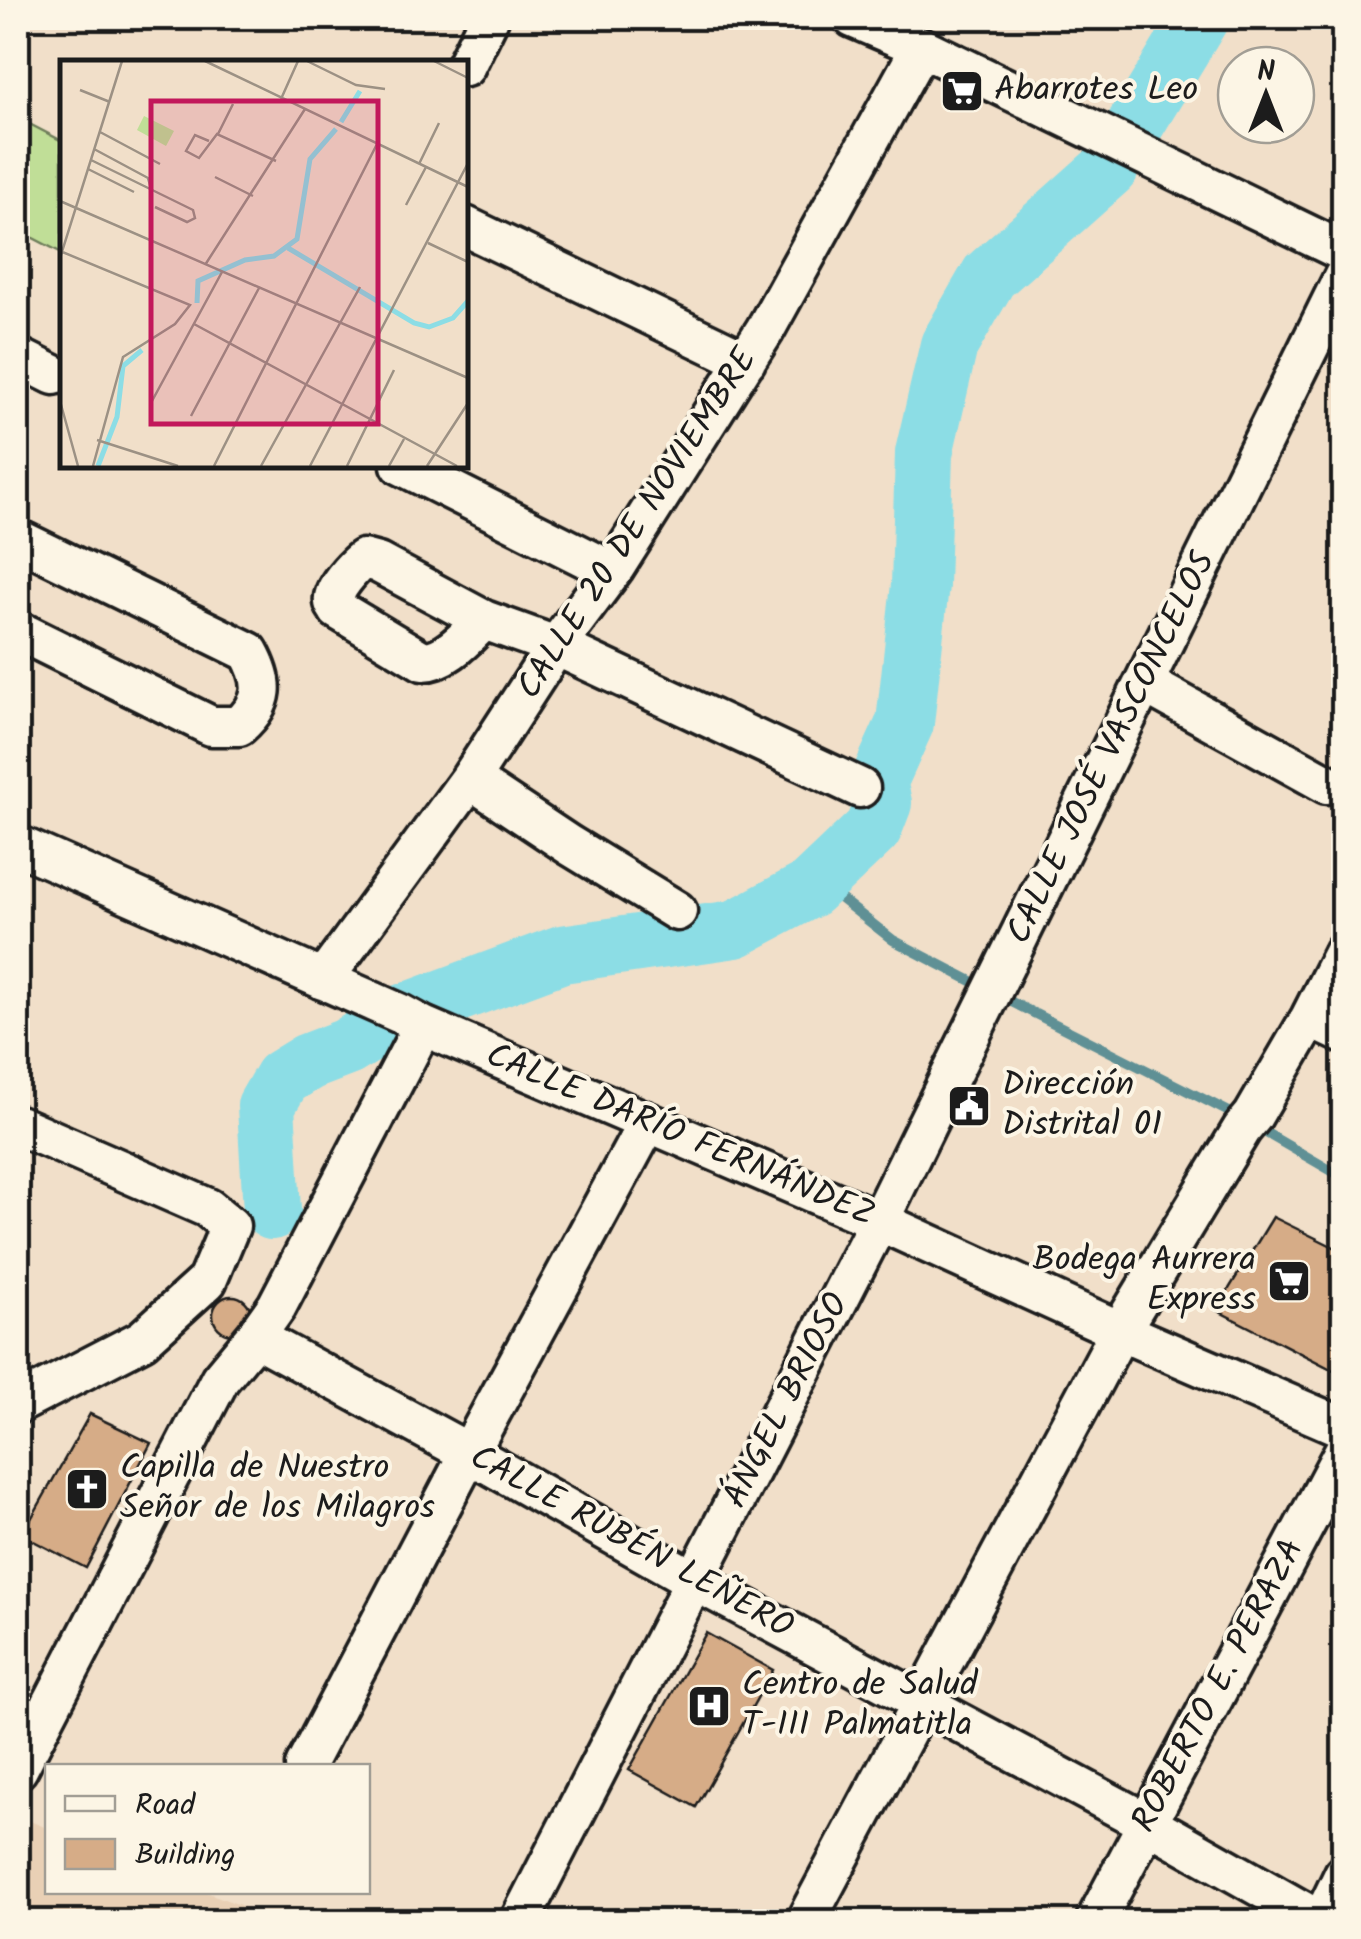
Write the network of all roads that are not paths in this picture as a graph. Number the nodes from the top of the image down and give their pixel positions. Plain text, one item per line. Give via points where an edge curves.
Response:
1 (489, 18) edge
2 (853, 18) edge
3 (921, 47) junction
4 (468, 61) edge
5 (468, 227) edge
6 (1344, 252) edge
7 (1344, 276) edge
8 (18, 356) edge
9 (746, 360) junction
10 (54, 375) dead end
11 (407, 468) edge
12 (18, 539) edge
13 (612, 571) junction
14 (484, 620) dead end
15 (21, 632) dead end
16 (556, 646) junction
17 (1144, 684) junction
18 (470, 779) junction
19 (1327, 784) dead end
20 (860, 788) dead end
21 (18, 845) edge
22 (677, 911) dead end
23 (1344, 951) edge
24 (335, 986) junction
25 (423, 1026) junction
26 (1327, 1026) edge
27 (648, 1122) junction
28 (18, 1125) edge
29 (879, 1221) junction
30 (1120, 1331) junction
31 (255, 1337) junction
32 (18, 1404) edge
33 (1344, 1428) edge
34 (1344, 1452) edge
35 (469, 1453) junction
36 (695, 1582) junction
37 (923, 1702) junction
38 (306, 1764) edge
39 (18, 1769) edge
40 (1147, 1823) junction
41 (1344, 1874) edge
42 (1321, 1921) edge
43 (519, 1922) edge
44 (806, 1922) edge
45 (1095, 1922) edge

1 - 4 street
2 - 3 street
3 - 6 street
3 - 9 street, CALLE 20 DE NOVIEMBRE
5 - 9 street
7 - 17 street, CALLE JOSÉ VASCONCELOS
8 - 10 street
9 - 13 street, CALLE 20 DE NOVIEMBRE
11 - 13 street
12 - 15 street via 249,652 259,670 261,698 239,726 211,726
13 - 16 street, CALLE 20 DE NOVIEMBRE
14 - 16 street
16 - 18 street, CALLE 20 DE NOVIEMBRE
16 - 20 street
17 - 19 street
17 - 29 street, CALLE JOSÉ VASCONCELOS
18 - 22 street
18 - 24 street, CALLE 20 DE NOVIEMBRE
21 - 24 street, CALLE DARÍO FERNÁNDEZ
23 - 26 street
24 - 25 street, CALLE DARÍO FERNÁNDEZ
25 - 27 street, CALLE DARÍO FERNÁNDEZ
25 - 31 street
26 - 30 street via 1248,1122
27 - 29 street, CALLE DARÍO FERNÁNDEZ
27 - 35 street
28 - 32 street via 208,1208 230,1226 207,1282 142,1340
29 - 30 street, CALLE DARÍO FERNÁNDEZ
29 - 36 street, ÁNGEL BRIOSO
30 - 33 street, CALLE DARÍO FERNÁNDEZ
30 - 37 street
31 - 35 street, CALLE RUBÉN LEÑERO
31 - 39 street via 220,1380
34 - 40 street, ROBERTO E. PERAZA
35 - 36 street, CALLE RUBÉN LEÑERO
35 - 38 street
36 - 37 street, CALLE RUBÉN LEÑERO
36 - 43 street, ÁNGEL BRIOSO
37 - 40 street, CALLE RUBÉN LEÑERO
37 - 44 street
40 - 42 street, CALLE RUBÉN LEÑERO
40 - 45 street, ROBERTO E. PERAZA
41 - 42 street

